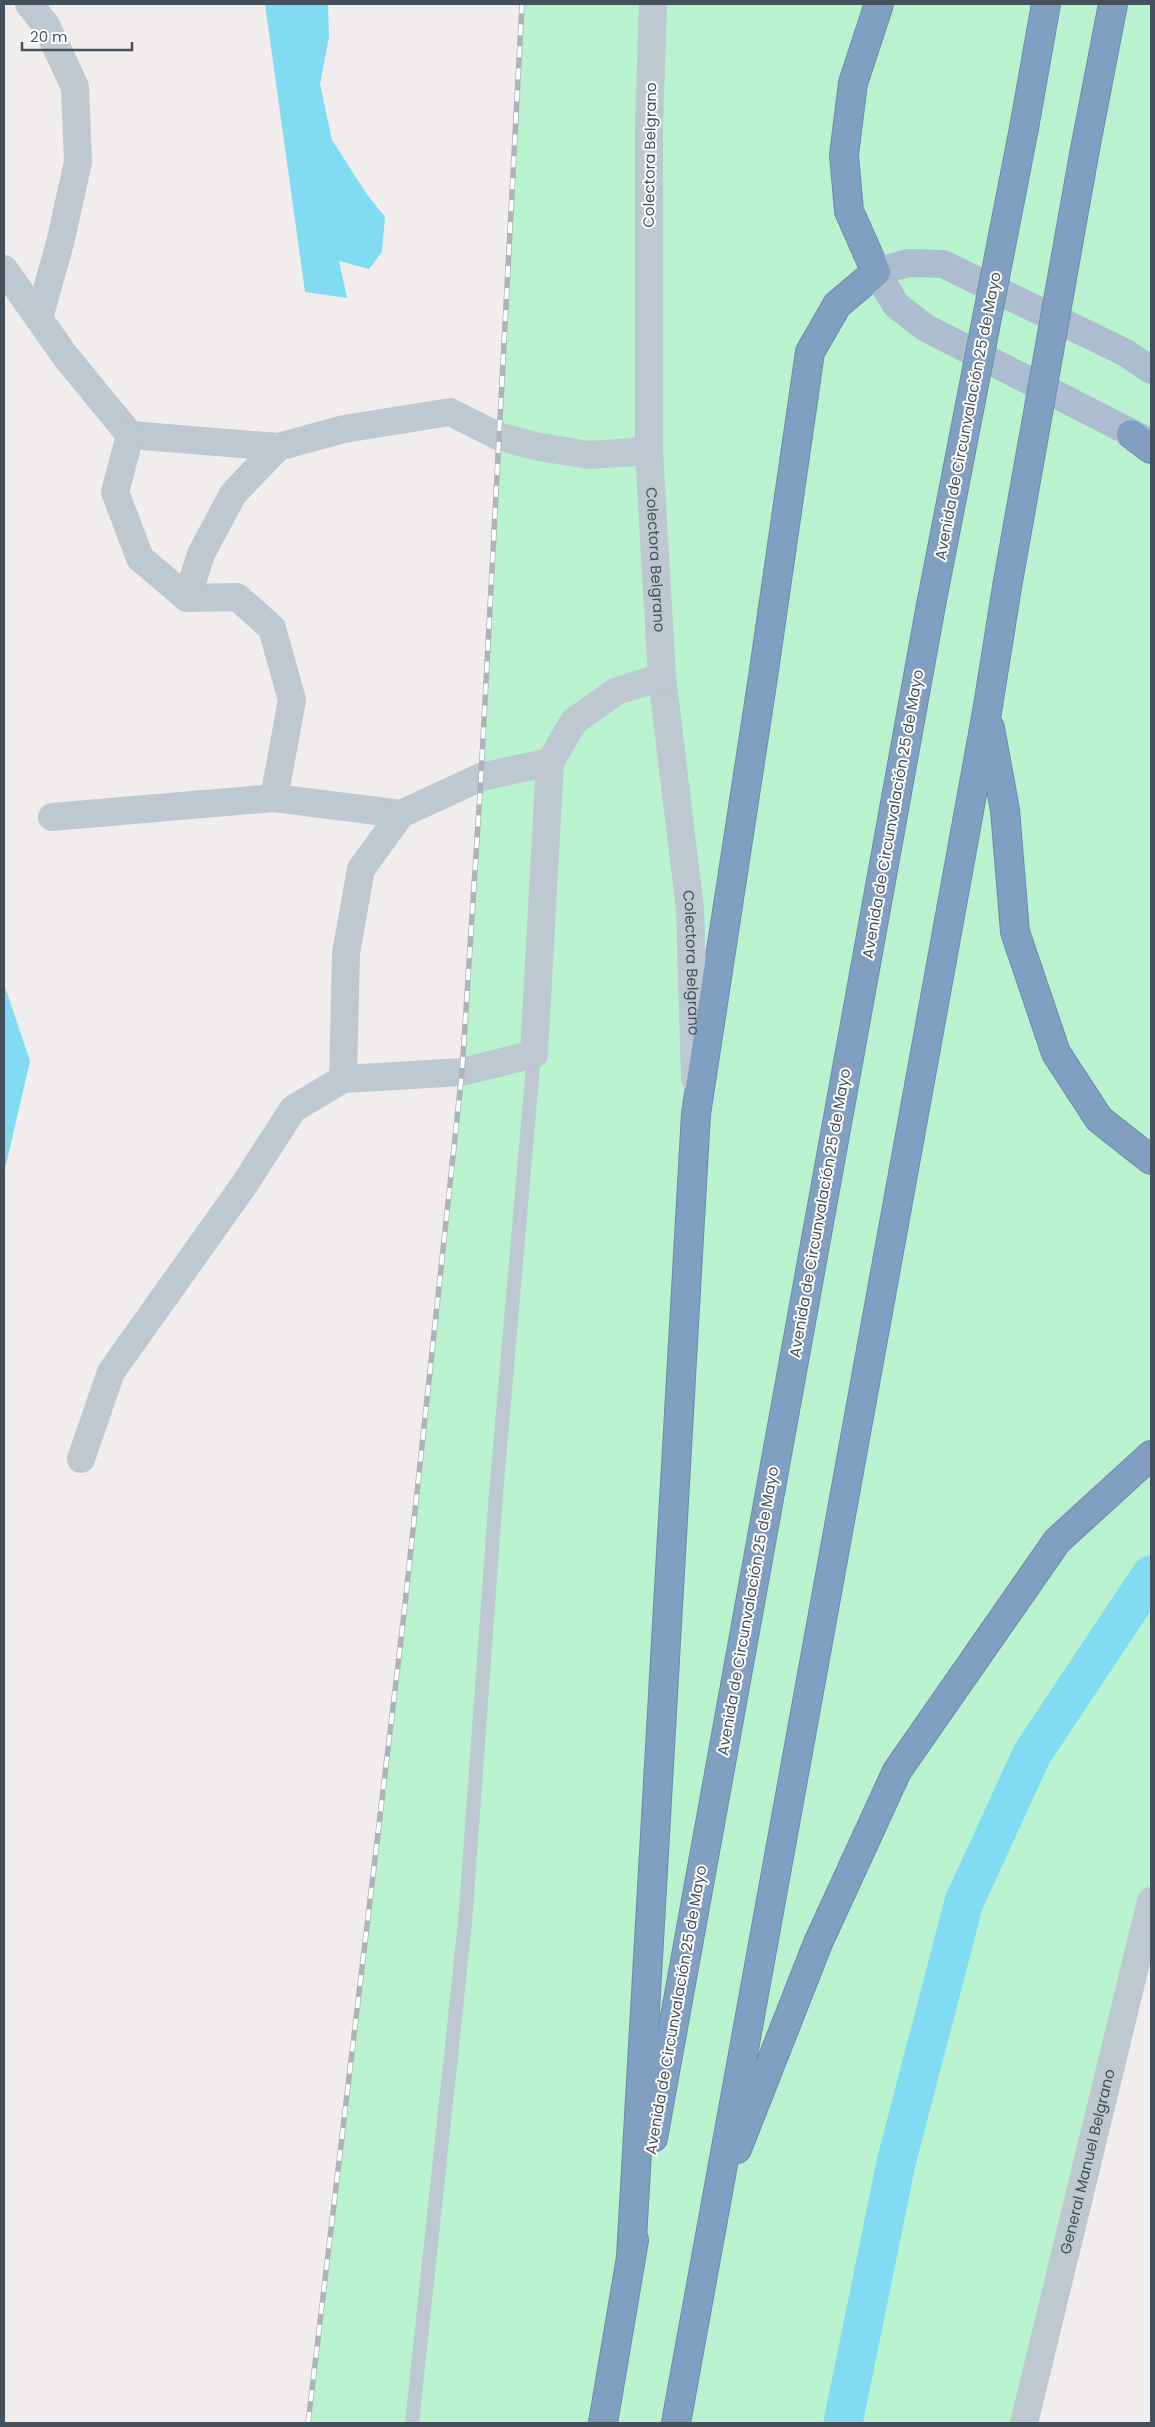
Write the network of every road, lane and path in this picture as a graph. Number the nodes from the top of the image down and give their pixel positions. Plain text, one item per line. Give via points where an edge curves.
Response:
1 (29, 4) edge
2 (653, 4) edge
3 (878, 4) edge
4 (1046, 4) edge
5 (1113, 4) edge
6 (4, 269) edge
7 (876, 272) junction
8 (39, 318) junction
9 (1151, 370) edge
10 (130, 436) junction
11 (1144, 442) edge
12 (278, 446) junction
13 (649, 451) junction
14 (187, 598) junction
15 (662, 677) junction
16 (987, 712) junction
17 (550, 762) junction
18 (274, 798) junction
19 (401, 814) junction
20 (52, 816) dead end
21 (534, 1054) junction
22 (343, 1079) junction
23 (696, 1114) junction
24 (1151, 1160) edge
25 (1151, 1456) edge
26 (81, 1459) dead end
27 (1151, 1901) edge
28 (714, 2209) junction
29 (631, 2258) junction
30 (412, 2423) edge
31 (603, 2423) edge
32 (676, 2423) edge
33 (1024, 2423) edge

1 - 8 street via 46,25 75,87 78,162
2 - 13 street, Colectora Belgrano via 649,125
3 - 7 highway via 853,83 844,155 849,211
4 - 29 highway, Avenida de Circunvalación 25 de Mayo, bridge via 930,605
5 - 16 highway, bridge
6 - 8 street
7 - 9 main road via 908,263 943,264 1126,353
7 - 11 main road via 896,305 926,328
7 - 23 highway via 837,305 810,352
8 - 10 street
10 - 12 street
10 - 14 street via 116,492 140,558
12 - 13 street via 344,429 450,412 498,436 539,447 589,455
12 - 14 street via 233,494 202,554
13 - 15 street, Colectora Belgrano
14 - 18 street via 237,597 272,628 292,700
15 - 17 street via 617,691 574,721
15 - 23 street, Colectora Belgrano via 690,909
16 - 24 highway via 1005,810 1015,932 1056,1053 1099,1119
16 - 28 highway
17 - 19 street via 482,777
17 - 21 street
18 - 19 street
18 - 20 street
19 - 22 street via 361,869 346,953
21 - 22 street via 462,1072
21 - 30 lane via 496,1494 465,1923
22 - 26 street via 292,1109 244,1185 110,1372
23 - 29 highway
25 - 28 highway via 1057,1541 897,1770 818,1943
27 - 33 street, General Manuel Belgrano
28 - 32 highway
29 - 31 highway, Avenida de Circunvalación 25 de Mayo

